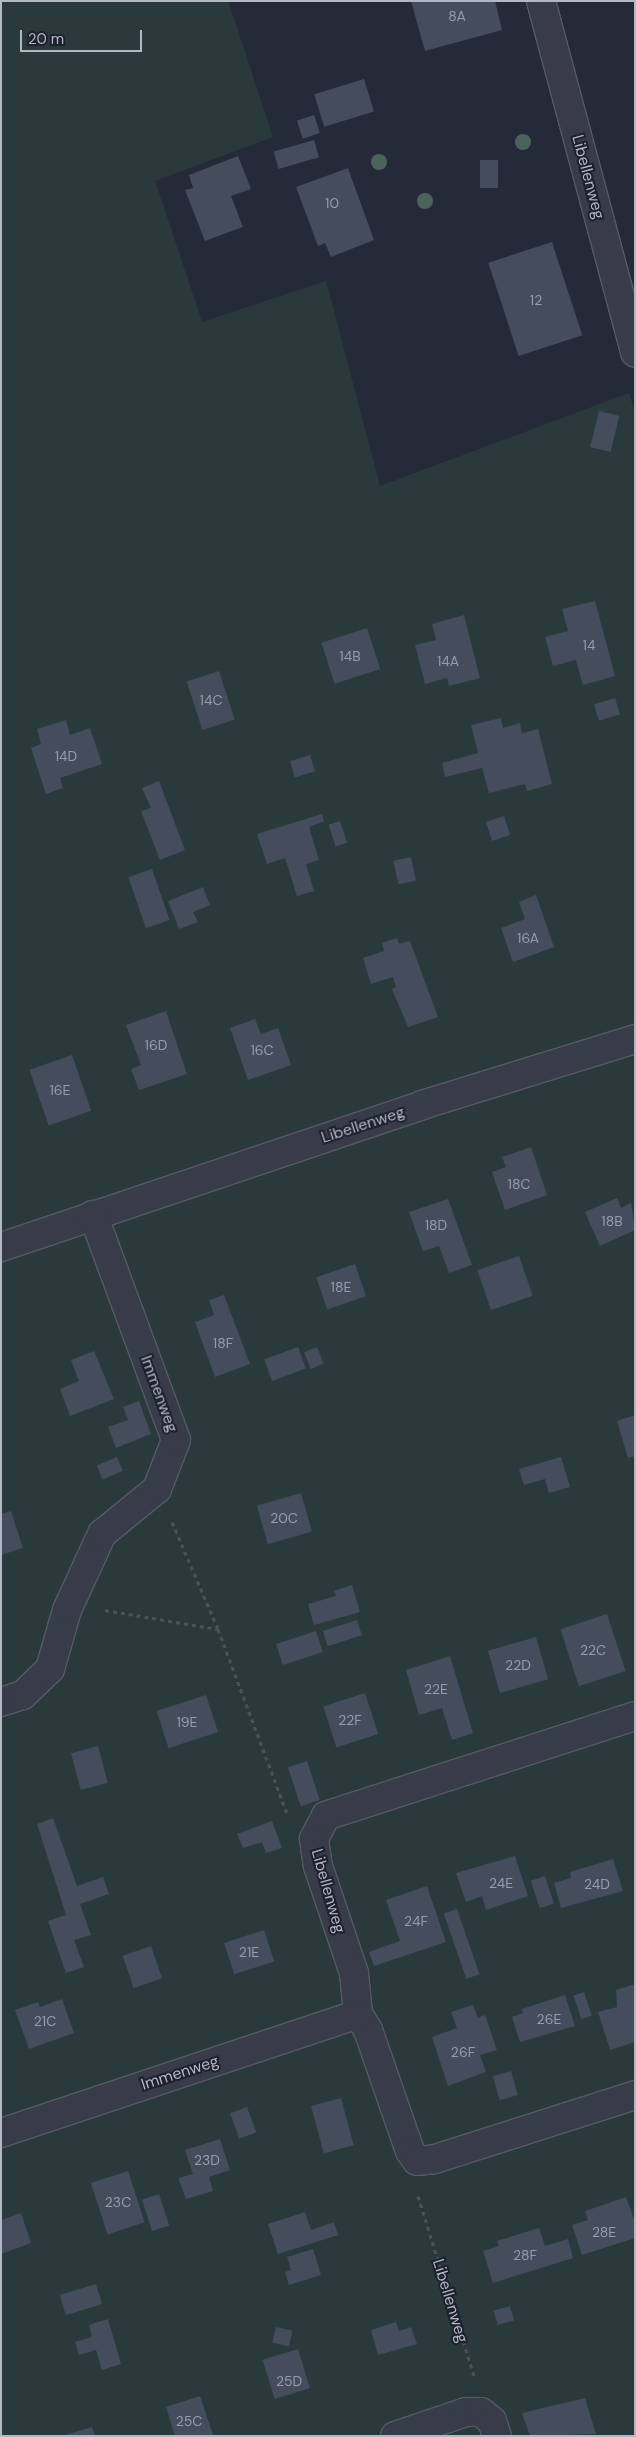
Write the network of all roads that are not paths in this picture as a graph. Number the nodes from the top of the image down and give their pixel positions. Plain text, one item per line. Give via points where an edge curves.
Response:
1 (541, 1) edge
2 (635, 353) edge
3 (635, 1039) edge
4 (93, 1215) junction
5 (1, 1247) edge
6 (1, 1702) edge
7 (635, 1716) edge
8 (358, 2014) junction
9 (635, 2095) edge
10 (1, 2133) edge
11 (395, 2436) edge
12 (497, 2436) edge

1 - 2 street, Libellenweg
3 - 4 street, Libellenweg
4 - 5 street
4 - 6 street, Immenweg via 176,1440 157,1489 102,1534 70,1605 50,1669 23,1694
7 - 8 street, Libellenweg via 326,1816 314,1839 318,1866 354,1973
8 - 9 street, Libellenweg via 368,2030 410,2151 417,2160 435,2159
8 - 10 street, Immenweg
11 - 12 street via 466,2412 482,2412 492,2421

